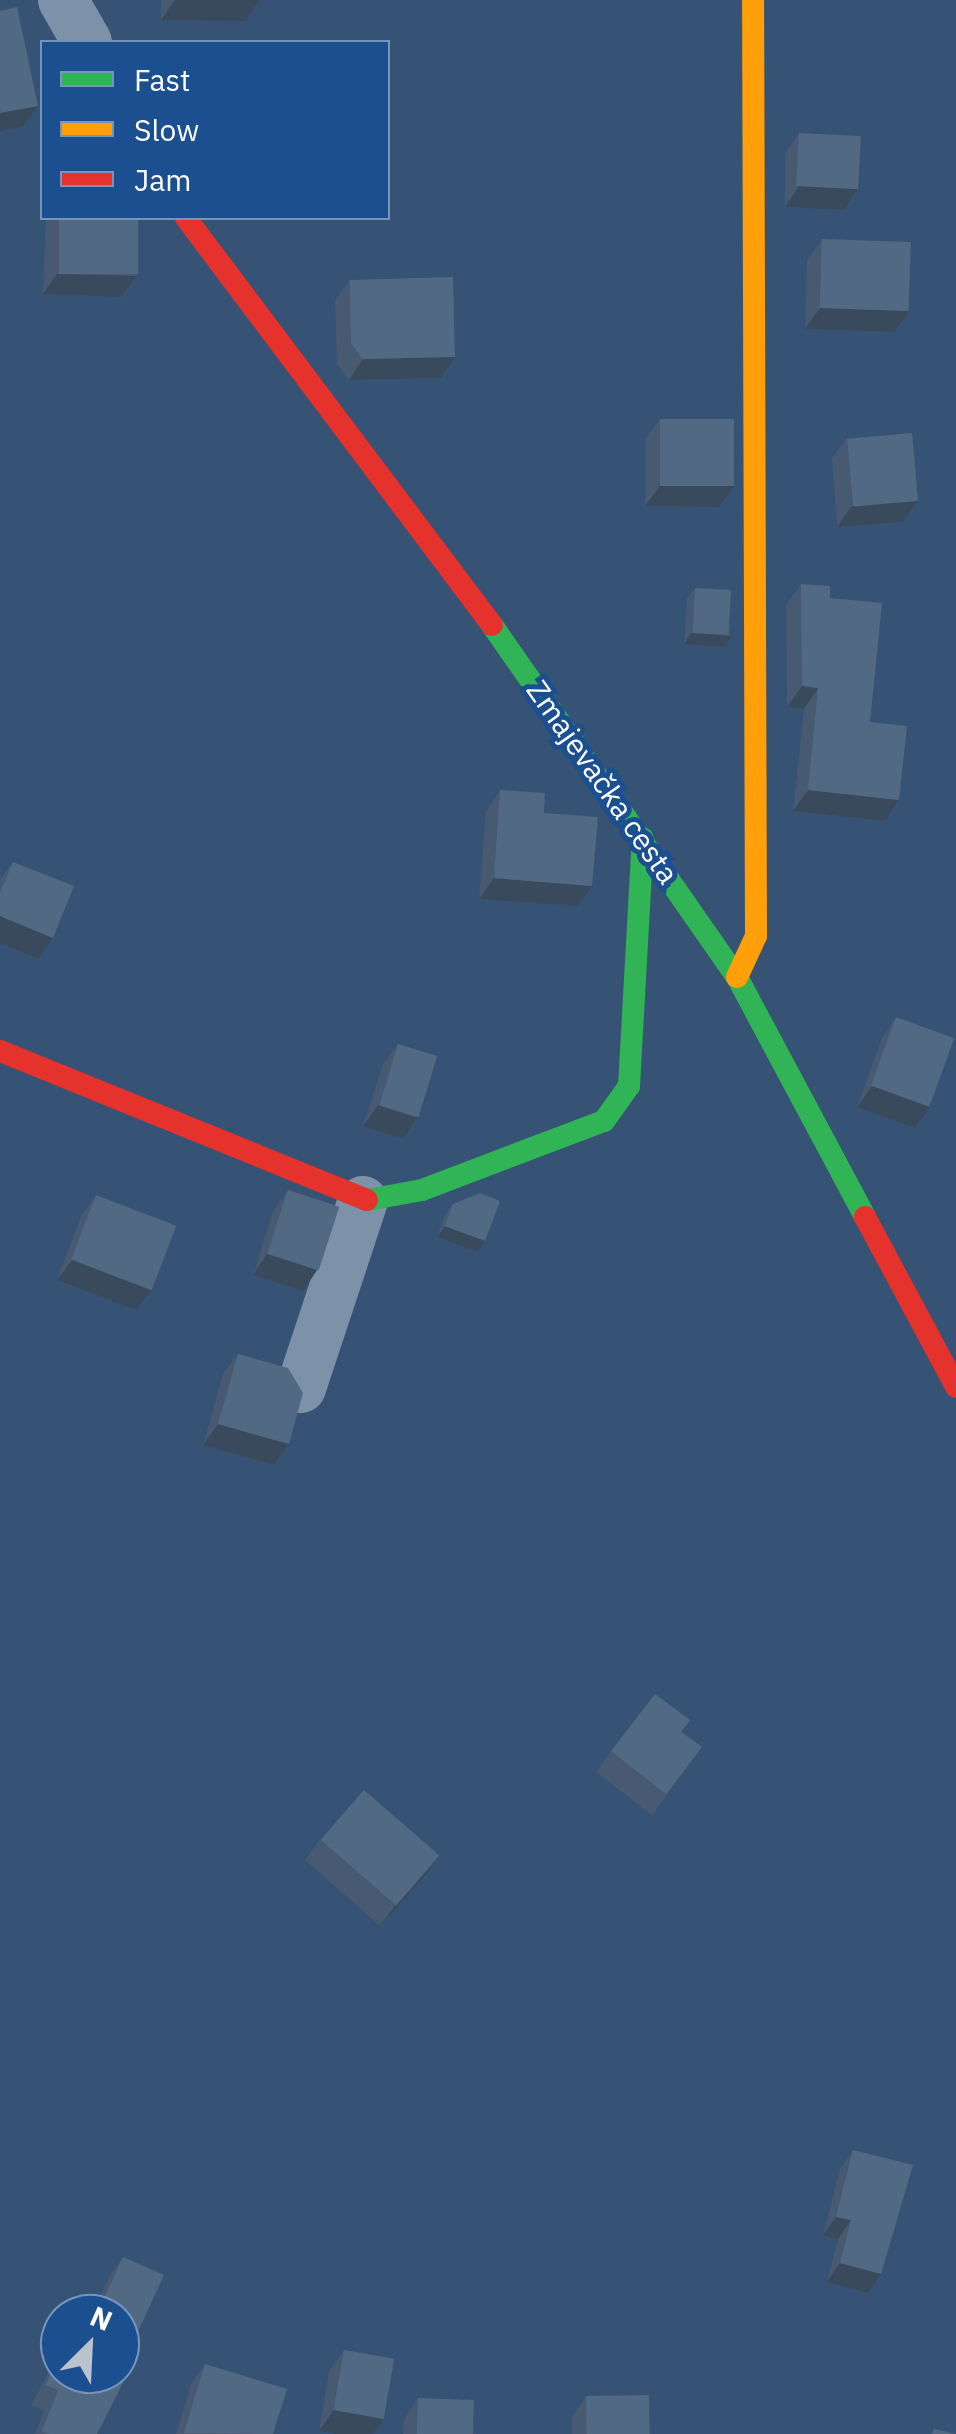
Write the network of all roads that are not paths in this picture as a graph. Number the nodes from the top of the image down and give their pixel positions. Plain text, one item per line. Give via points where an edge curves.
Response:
1 (63, 0) edge
2 (753, 0) edge
3 (86, 40) edge
4 (187, 220) edge
5 (643, 838) junction
6 (736, 977) junction
7 (0, 1050) edge
8 (363, 1201) junction
9 (956, 1387) edge
10 (301, 1388) edge

1 - 3 street
2 - 6 street via 756,936
4 - 5 street, Zmajevačka cesta
5 - 6 street, Zmajevačka cesta
5 - 8 street via 634,1044 628,1086 604,1122 422,1190
6 - 9 street, Zmajevačka cesta
7 - 8 street
8 - 10 street

